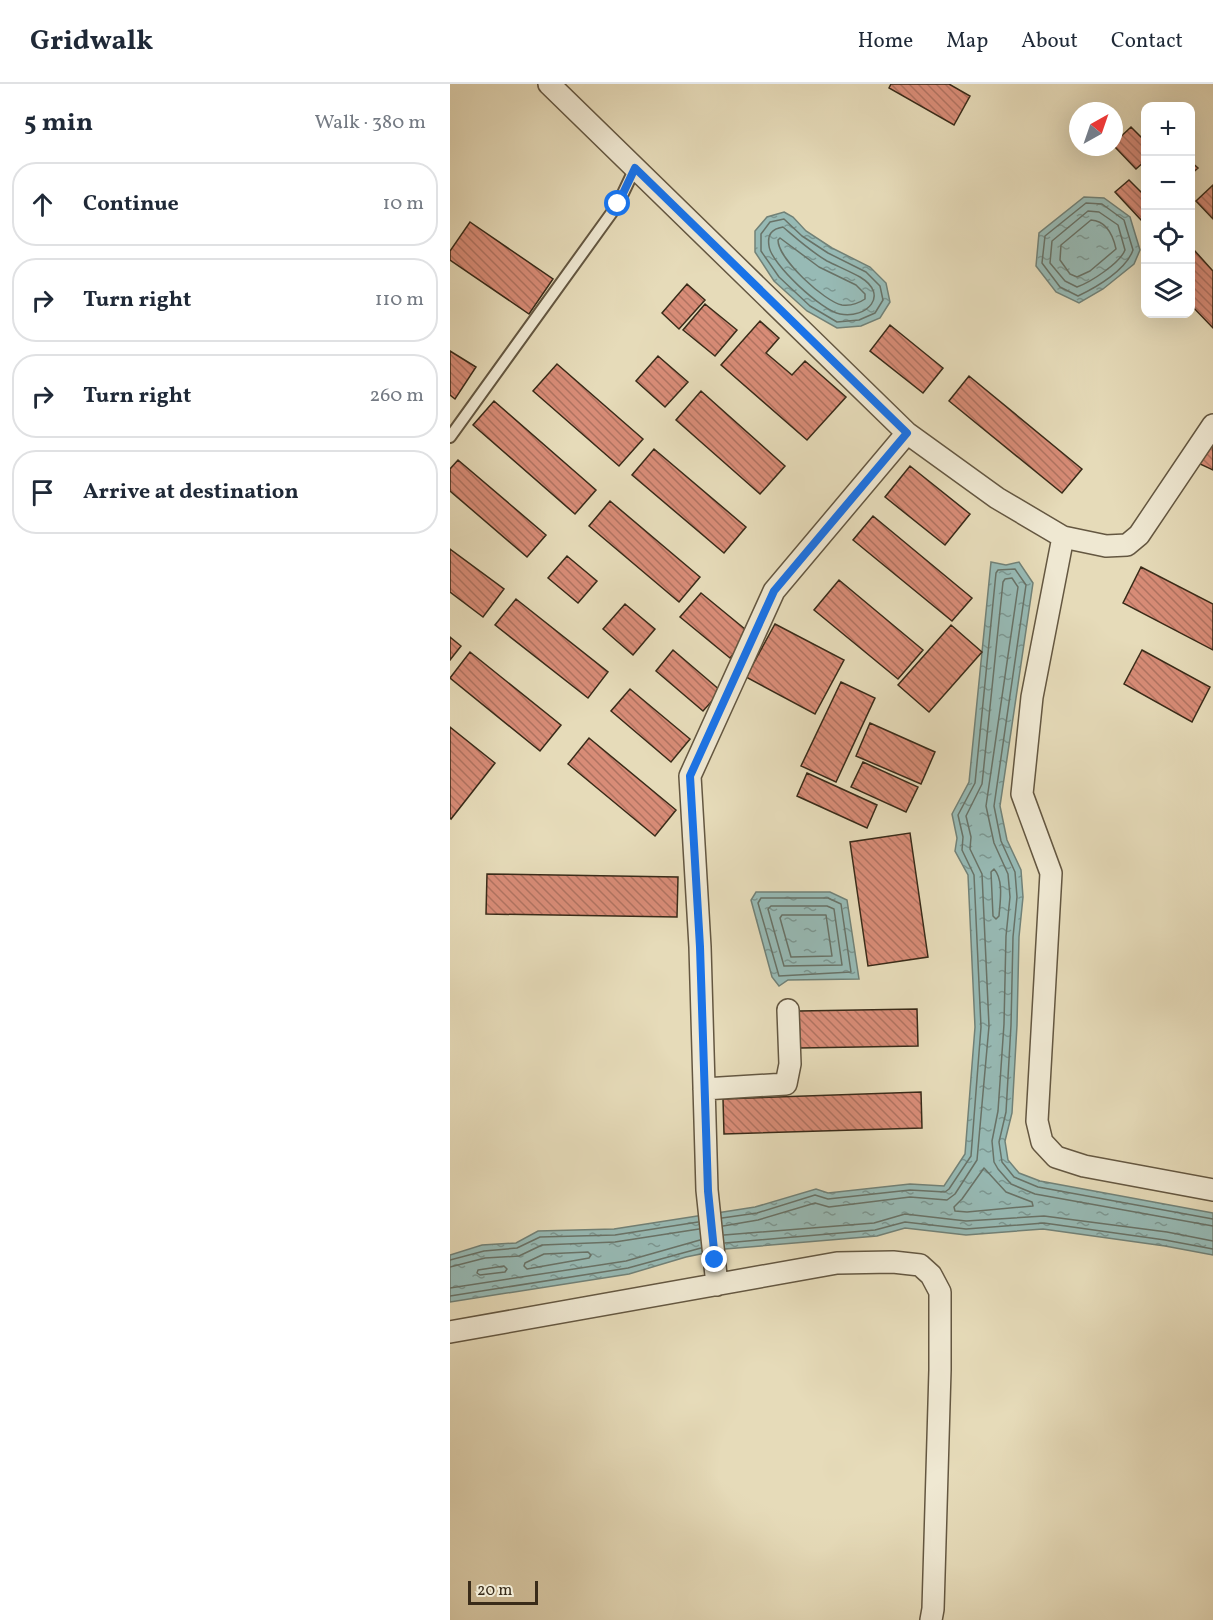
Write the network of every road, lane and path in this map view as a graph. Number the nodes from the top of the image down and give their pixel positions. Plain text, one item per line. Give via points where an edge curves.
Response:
1 (549, 84) edge
2 (635, 168) junction
3 (1213, 425) edge
4 (907, 433) junction
5 (450, 437) edge
6 (1063, 537) junction
7 (788, 1010) dead end
8 (704, 1089) junction
9 (1213, 1190) edge
10 (717, 1285) junction
11 (450, 1332) edge
12 (931, 1620) edge

1 - 2 street
2 - 4 street
2 - 5 lane via 618,204
3 - 6 street via 1139,535 1127,545 1106,546
4 - 6 street via 997,498
4 - 8 street via 774,591 690,776
6 - 9 street via 1032,697 1022,794 1051,873 1037,1121 1042,1142 1056,1157 1084,1166
7 - 8 street via 790,1064 786,1084
8 - 10 street
10 - 11 street
10 - 12 street via 837,1263 920,1265 931,1275 940,1292

